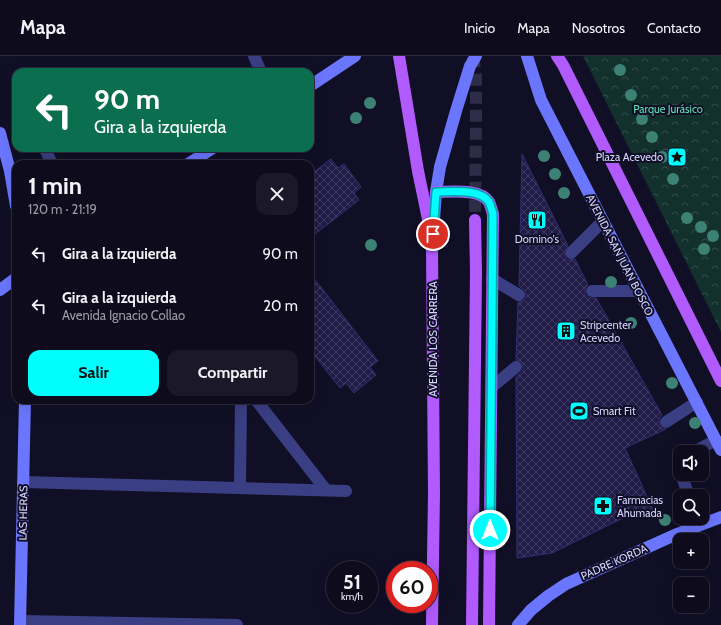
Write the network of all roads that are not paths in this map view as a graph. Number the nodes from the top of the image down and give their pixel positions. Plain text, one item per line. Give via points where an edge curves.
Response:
1 (254, 56) edge
2 (355, 56) edge
3 (399, 56) edge
4 (476, 56) edge
5 (527, 56) edge
6 (558, 56) edge
7 (259, 68) edge
8 (314, 83) edge
9 (0, 133) edge
10 (207, 152) edge
11 (194, 160) edge
12 (12, 183) edge
13 (436, 192) junction
14 (475, 220) tunnel mouth
15 (603, 221) junction
16 (432, 248) junction
17 (571, 253) dead end
18 (492, 279) junction
19 (12, 281) edge
20 (0, 290) edge
21 (592, 291) dead end
22 (640, 291) junction
23 (519, 295) dead end
24 (516, 366) dead end
25 (721, 381) edge
26 (492, 387) junction
27 (697, 402) junction
28 (24, 404) edge
29 (241, 404) edge
30 (259, 404) edge
31 (666, 422) dead end
32 (718, 445) edge
33 (23, 482) junction
34 (240, 487) junction
35 (326, 490) junction
36 (346, 491) dead end
37 (721, 517) edge
38 (709, 520) edge
39 (693, 525) edge
40 (20, 623) edge
41 (237, 625) edge
42 (432, 625) edge
43 (472, 625) edge
44 (489, 625) edge
45 (518, 625) edge

1 - 7 street
2 - 8 main road
3 - 16 main road, AVENIDA LOS CARRERA
4 - 13 main road via 470,66 456,111 440,167
5 - 15 main road, AVENIDA SAN JUAN BOSCO via 541,100
6 - 25 main road
9 - 12 main road
10 - 11 main road
13 - 16 main road
13 - 18 main road via 467,192 480,195 488,201 493,214
14 - 43 main road
15 - 17 street
15 - 22 main road, AVENIDA SAN JUAN BOSCO
16 - 42 main road, AVENIDA LOS CARRERA
18 - 23 street
18 - 26 main road
19 - 20 main road
21 - 22 street
22 - 27 main road, AVENIDA SAN JUAN BOSCO
24 - 26 street
26 - 44 main road
27 - 31 street
27 - 32 main road, AVENIDA SAN JUAN BOSCO
28 - 33 main road, LAS HERAS
29 - 34 street
30 - 35 street
33 - 34 street
33 - 40 main road, LAS HERAS
34 - 35 street
35 - 36 street
37 - 38 main road, PADRE KORDA
39 - 45 main road, PADRE KORDA via 566,584 542,600
40 - 41 street

